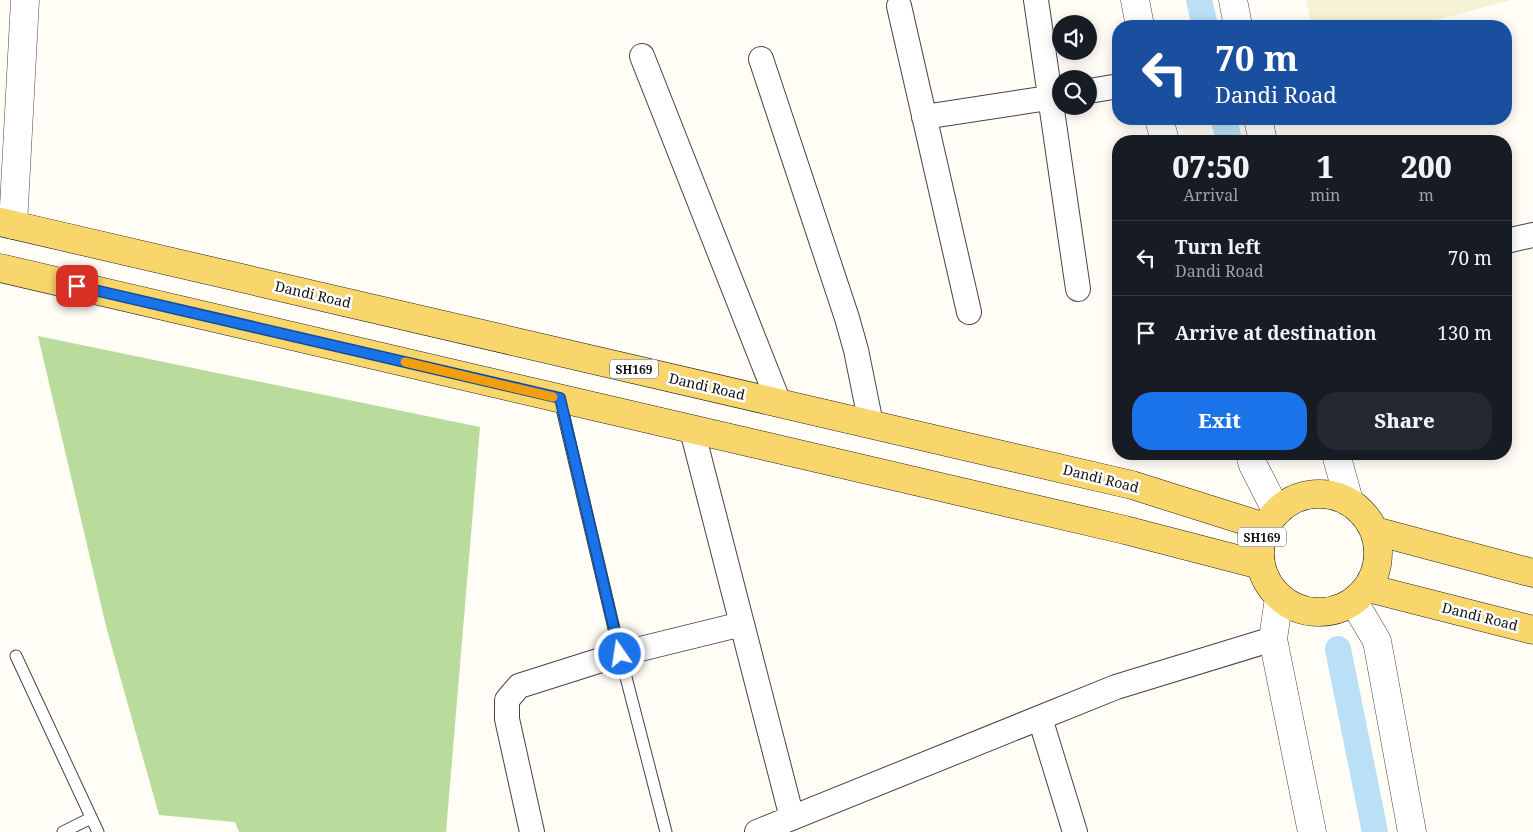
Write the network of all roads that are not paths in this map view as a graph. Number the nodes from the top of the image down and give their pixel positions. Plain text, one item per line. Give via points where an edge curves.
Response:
1 (25, 0) edge
2 (1036, 0) edge
3 (1135, 0) edge
4 (1233, 0) edge
5 (899, 6) dead end
6 (1139, 20) edge
7 (1237, 20) edge
8 (642, 56) dead end
9 (760, 59) dead end
10 (1052, 82) edge
11 (1112, 87) edge
12 (1097, 90) edge
13 (1052, 97) edge
14 (1057, 115) edge
15 (924, 117) junction
16 (6, 223) edge
17 (1533, 234) edge
18 (1512, 239) edge
19 (0, 268) edge
20 (1078, 289) dead end
21 (969, 312) dead end
22 (560, 398) junction
23 (779, 402) junction
24 (871, 424) junction
25 (692, 430) junction
26 (1252, 460) edge
27 (1338, 460) edge
28 (1349, 501) junction
29 (1271, 519) junction
30 (1375, 531) junction
31 (1260, 565) junction
32 (1533, 573) edge
33 (1361, 595) junction
34 (1279, 598) junction
35 (742, 624) junction
36 (1533, 630) edge
37 (1273, 639) junction
38 (620, 654) junction
39 (16, 656) dead end
40 (1040, 718) junction
41 (91, 818) junction
42 (792, 818) junction
43 (63, 832) edge
44 (98, 832) edge
45 (532, 832) edge
46 (666, 832) edge
47 (757, 832) edge
48 (1075, 832) edge
49 (1312, 832) edge
50 (1412, 832) edge

1 - 16 street
2 - 10 street
3 - 6 street
4 - 7 street
5 - 15 street
8 - 23 street
9 - 24 street via 847,318
11 - 12 street
13 - 15 street
14 - 20 street
15 - 21 street
16 - 23 main road, Dandi Road / SH169
17 - 18 street
19 - 22 main road, SH169
22 - 25 main road, SH169
22 - 38 lane
23 - 24 main road, Dandi Road / SH169
24 - 29 main road, Dandi Road / SH169
25 - 31 main road, SH169 via 1125,530
25 - 35 street
26 - 29 street
27 - 28 street
28 - 29 main road, SH169 via 1311,494 1292,500
28 - 30 main road, SH169 via 1364,514
29 - 31 main road, SH169 via 1260,546
30 - 32 main road
30 - 33 main road, SH169 via 1379,550 1377,570
31 - 34 main road, SH169 via 1267,583
33 - 34 main road, SH169 via 1336,611 1316,613 1296,609
33 - 36 main road, Dandi Road
33 - 50 street via 1377,641
34 - 37 street
35 - 38 street
35 - 42 street
37 - 40 street via 1116,687
37 - 49 street
38 - 45 street via 519,686 507,700 507,719
38 - 46 lane
39 - 41 lane
40 - 42 street
40 - 48 street
41 - 43 lane
41 - 44 lane
42 - 47 street

